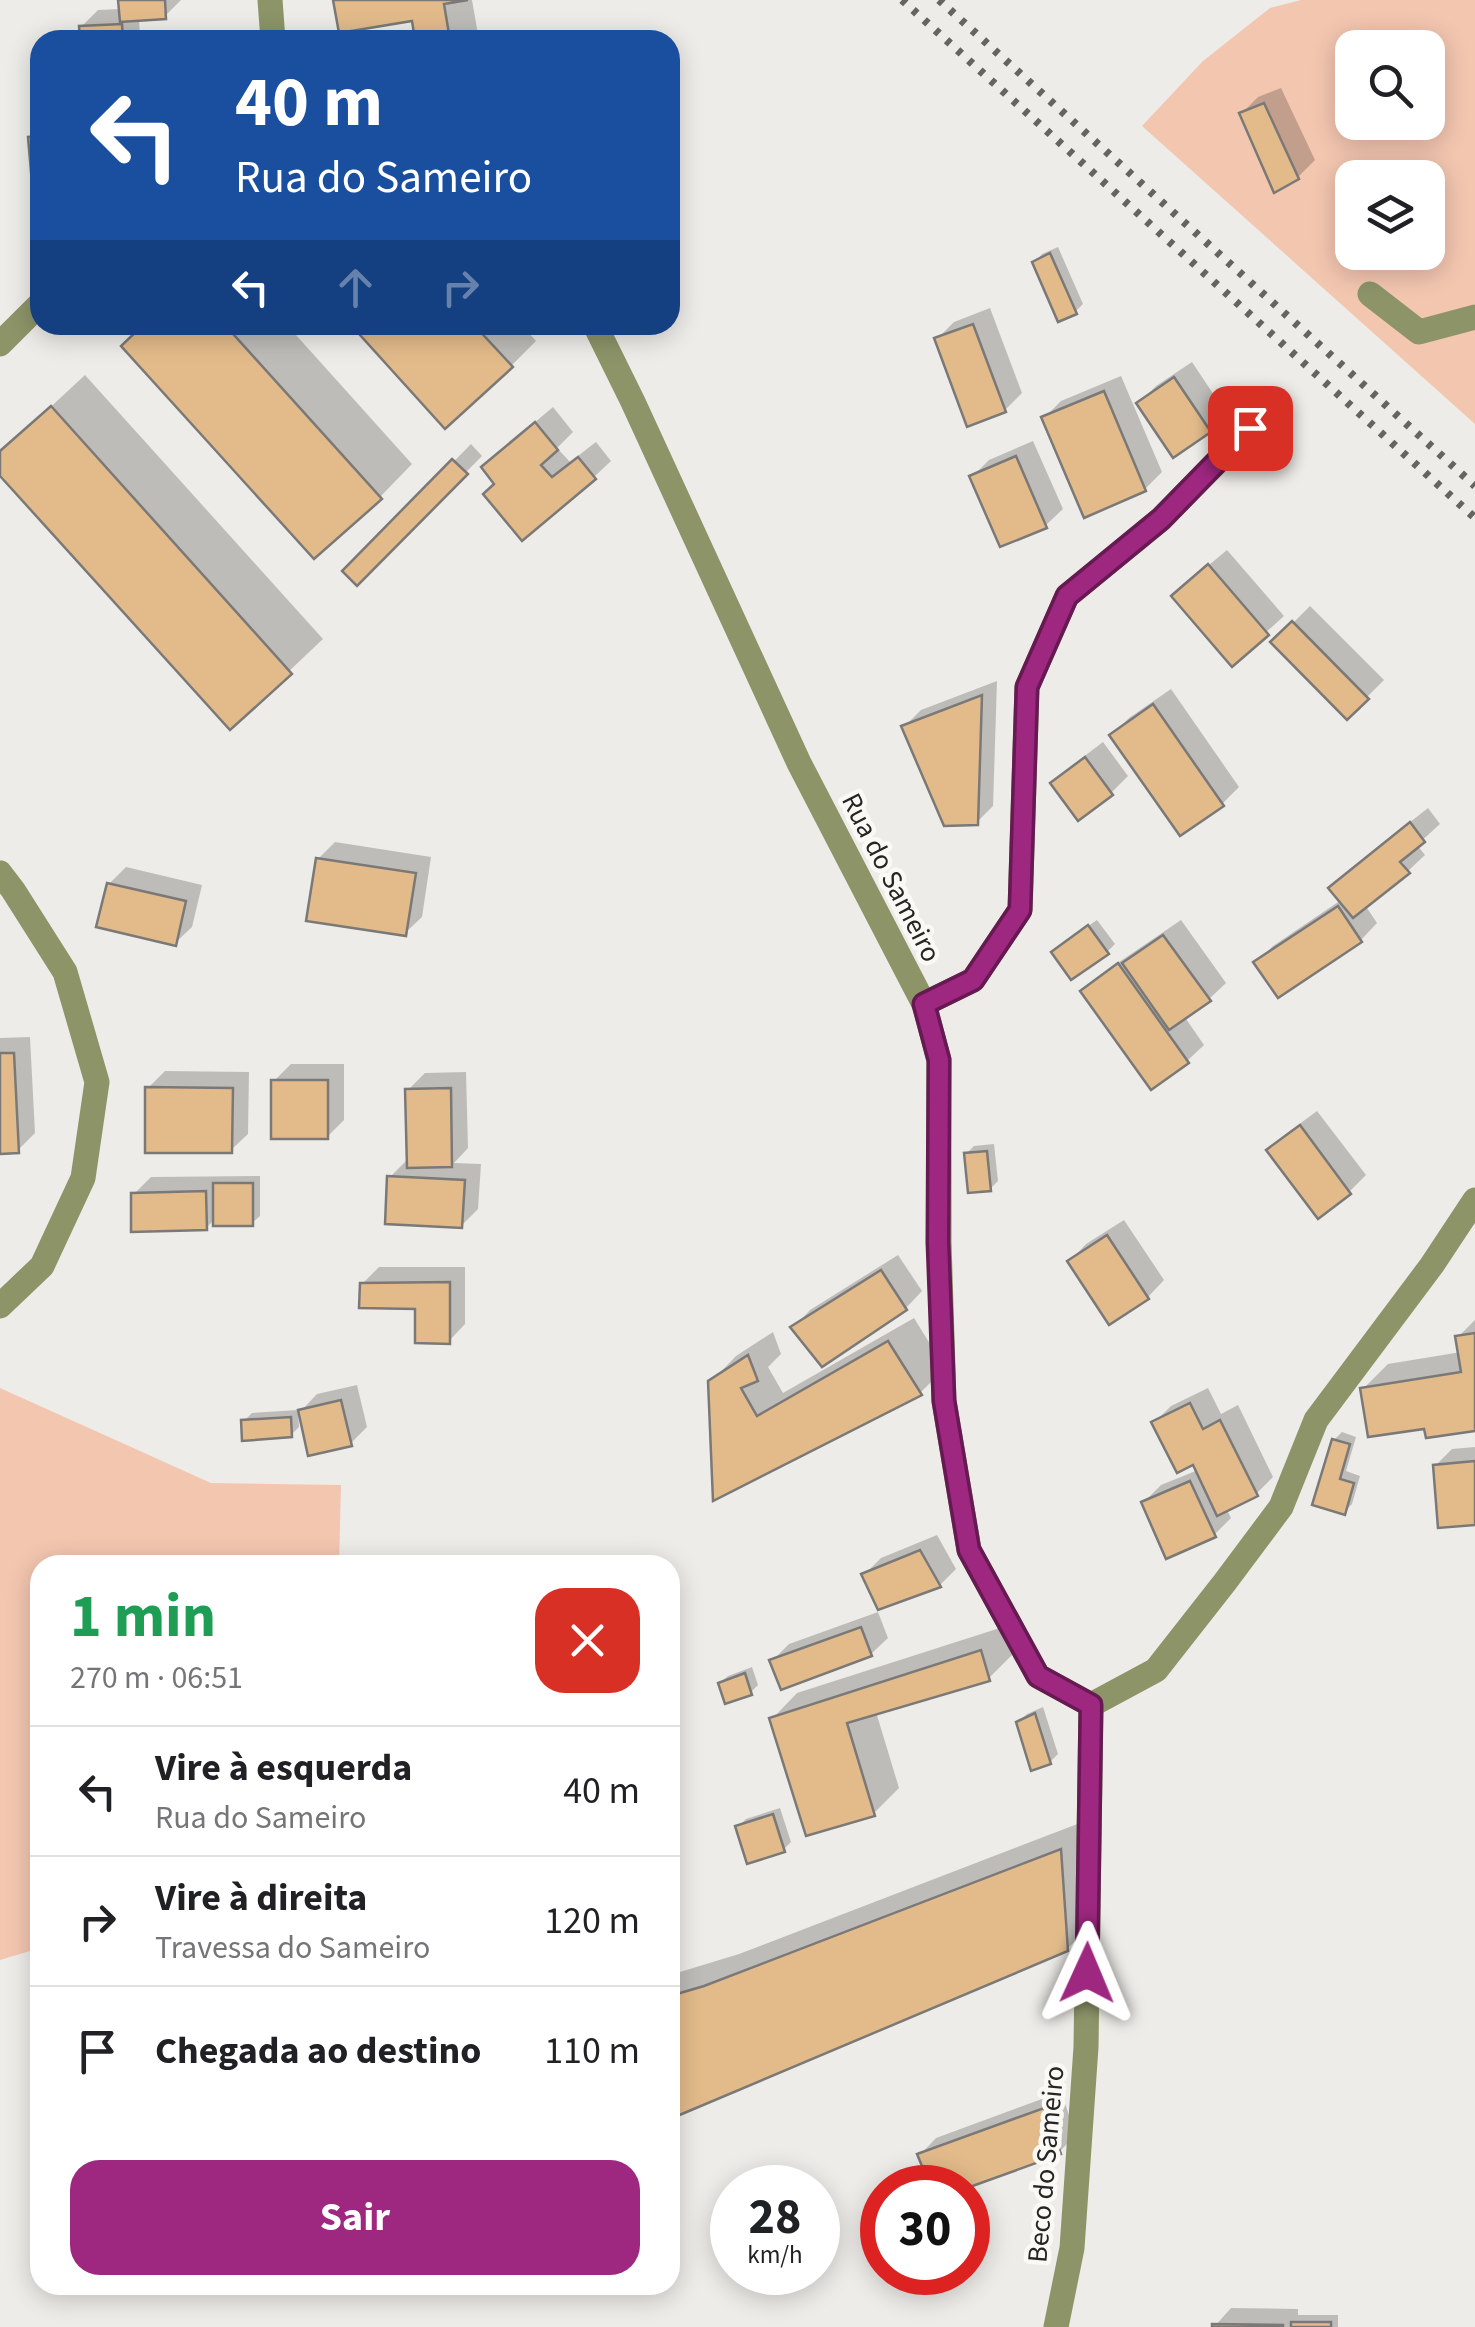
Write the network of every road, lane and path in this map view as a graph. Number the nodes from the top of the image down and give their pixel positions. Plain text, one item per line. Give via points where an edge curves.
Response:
1 (270, 0) edge
2 (272, 30) edge
3 (1370, 294) dead end
4 (30, 314) edge
5 (1475, 316) edge
6 (600, 335) edge
7 (0, 344) edge
8 (1250, 428) dead end
9 (0, 873) edge
10 (924, 1004) junction
11 (1475, 1200) edge
12 (0, 1306) edge
13 (1091, 1705) junction
14 (1056, 2327) edge

1 - 2 street
3 - 5 street via 1419,332
4 - 7 street
6 - 10 street, Rua do Sameiro via 799,763
8 - 10 street via 1161,519 1067,596 1027,687 1020,910 973,980
9 - 12 street via 64,972 97,1082 83,1178 42,1266
10 - 13 street, Rua do Sameiro via 939,1060 944,1401 969,1550 1038,1676
11 - 13 street via 1316,1420 1281,1506 1225,1582 1156,1670
13 - 14 street, Beco do Sameiro via 1086,2047 1072,2248

